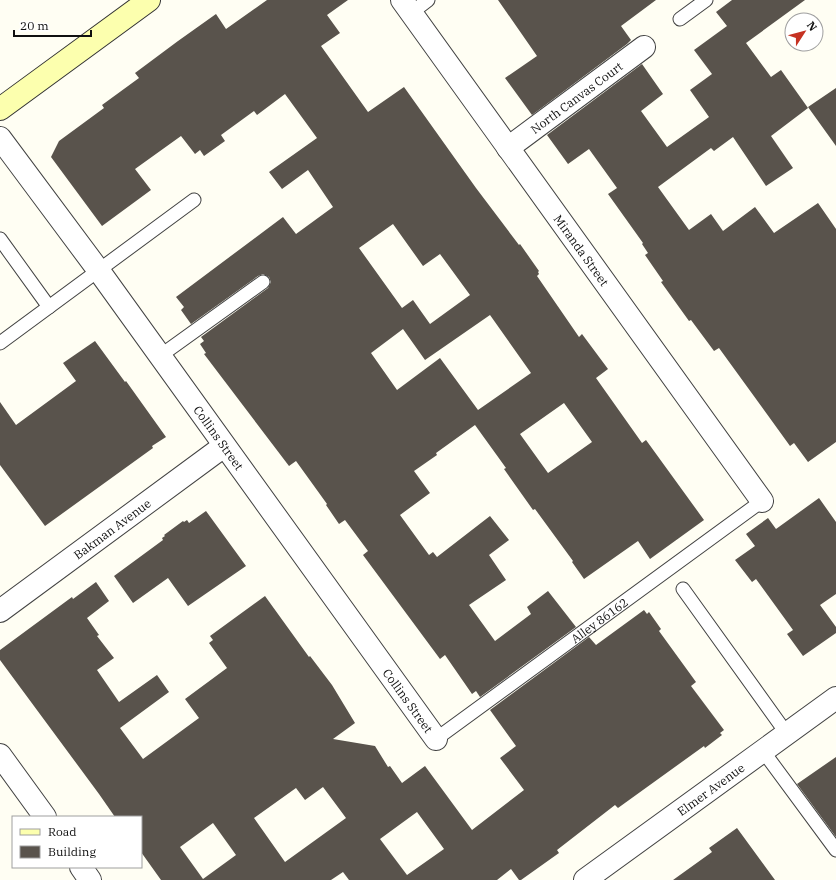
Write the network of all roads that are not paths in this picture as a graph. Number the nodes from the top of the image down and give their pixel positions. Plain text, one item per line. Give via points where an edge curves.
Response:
1 (149, 0) edge
2 (428, 0) edge
3 (706, 0) edge
4 (406, 6) edge
5 (680, 19) dead end
6 (644, 47) dead end
7 (0, 109) edge
8 (0, 138) edge
9 (508, 148) junction
10 (194, 200) dead end
11 (0, 239) edge
12 (99, 271) junction
13 (263, 282) dead end
14 (49, 308) junction
15 (0, 344) edge
16 (160, 356) junction
17 (224, 446) junction
18 (762, 500) joint
19 (683, 589) dead end
20 (0, 611) edge
21 (836, 698) edge
22 (787, 734) junction
23 (436, 739) joint
24 (763, 751) junction
25 (0, 755) edge
26 (44, 816) edge
27 (836, 850) edge
28 (82, 868) edge
29 (90, 880) edge
30 (586, 880) edge

1 - 7 street
2 - 4 lane
3 - 5 lane
4 - 9 street, Miranda Street
6 - 9 street, North Canvas Court
8 - 12 street, Collins Street
9 - 18 street, Miranda Street
10 - 12 lane
11 - 14 lane
12 - 14 lane
12 - 16 street, Collins Street
13 - 16 lane
14 - 15 lane
16 - 17 street, Collins Street
17 - 20 street, Bakman Avenue
17 - 23 street, Collins Street
18 - 23 lane, Alley 86162
19 - 22 lane
21 - 22 street, Elmer Avenue
22 - 24 street, Elmer Avenue
24 - 27 lane
24 - 30 street, Elmer Avenue
25 - 26 street
28 - 29 street

